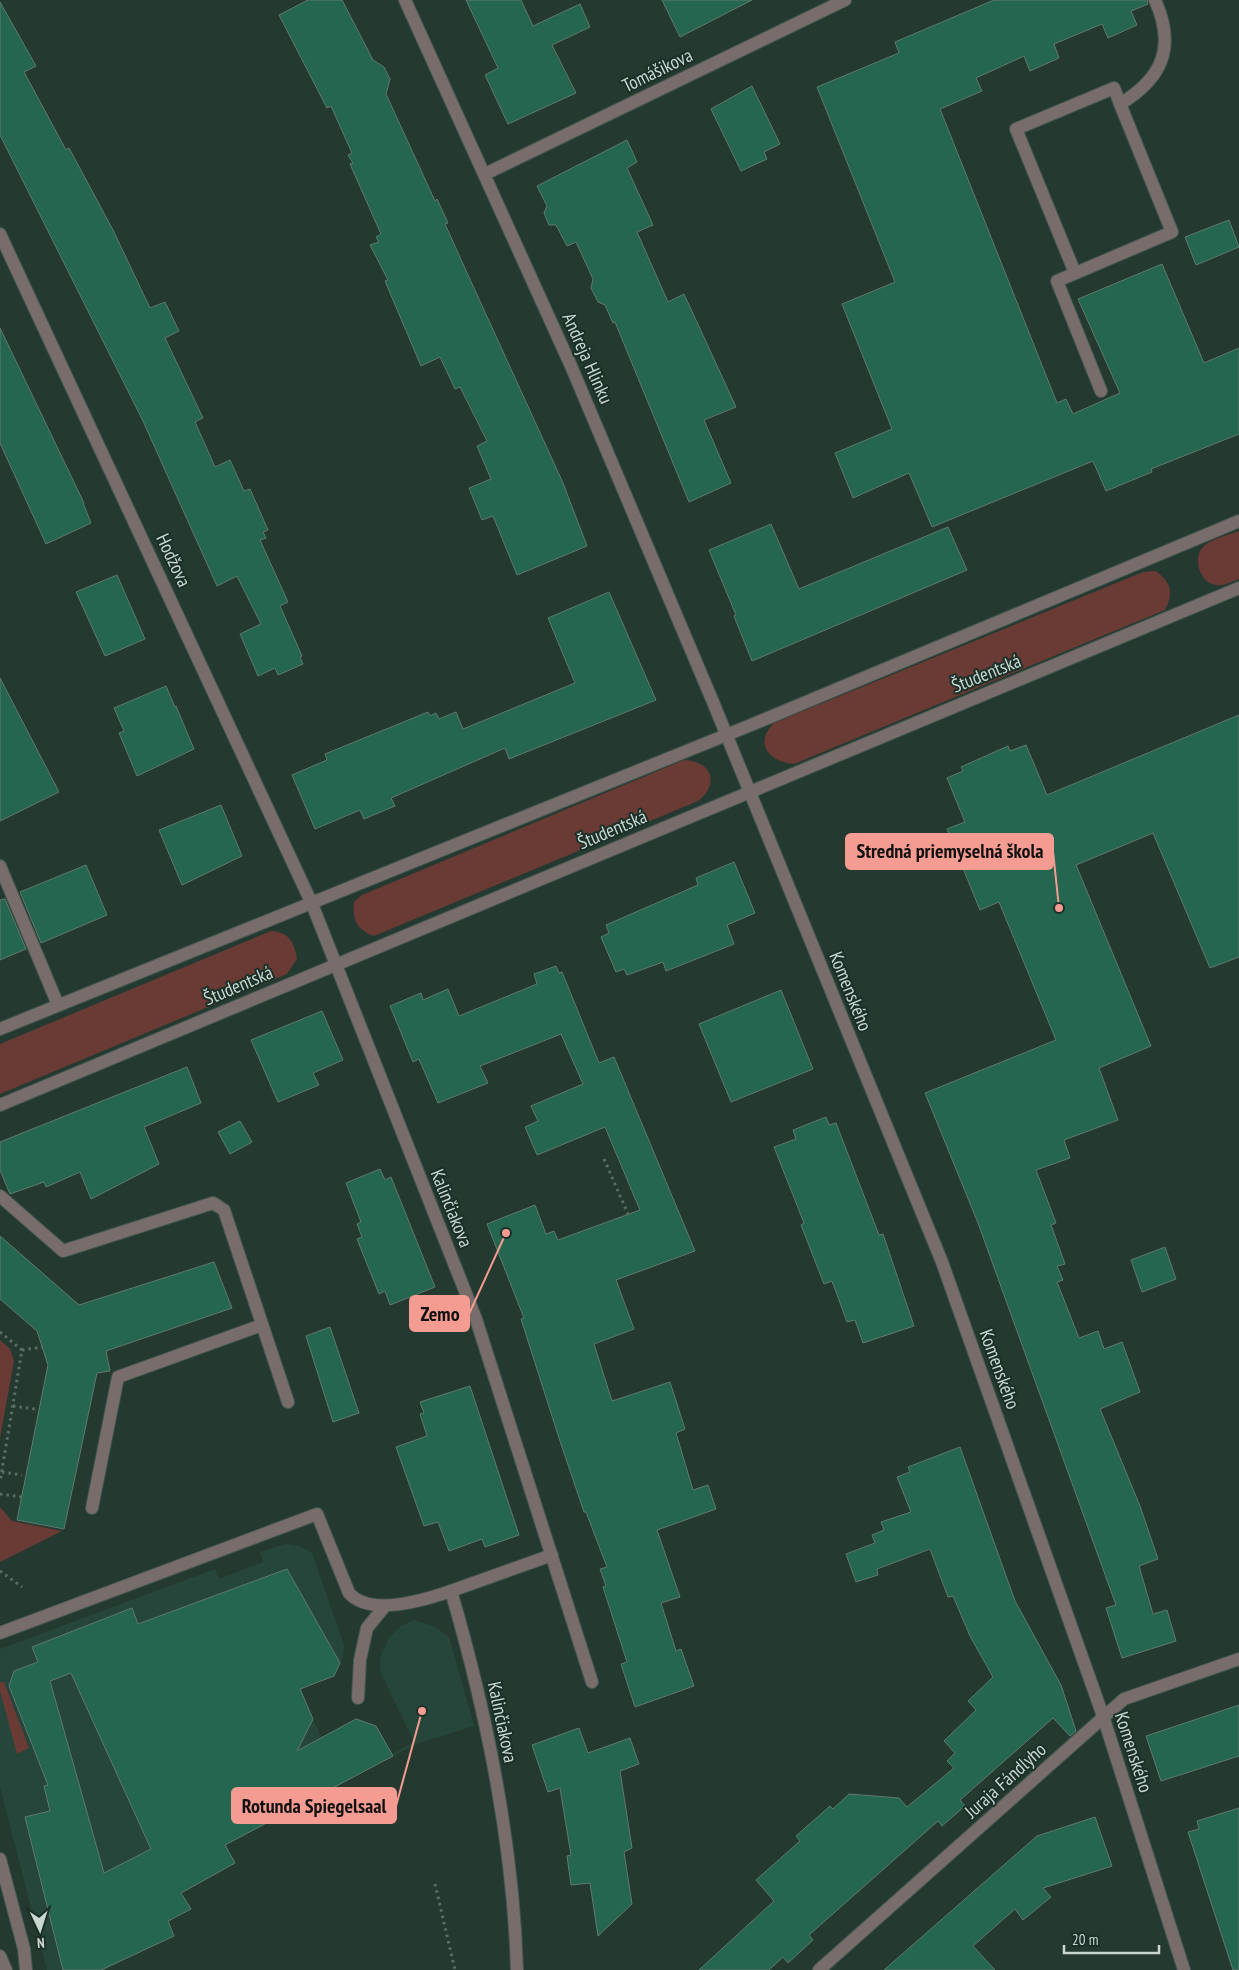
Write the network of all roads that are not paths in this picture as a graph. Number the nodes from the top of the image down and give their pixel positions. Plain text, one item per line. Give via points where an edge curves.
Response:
1 (405, 0) edge
2 (846, 0) edge
3 (1155, 0) edge
4 (1120, 104) junction
5 (485, 174) junction
6 (0, 234) edge
7 (1074, 273) junction
8 (1101, 391) dead end
9 (1239, 521) edge
10 (1239, 588) edge
11 (726, 735) junction
12 (750, 792) junction
13 (0, 866) edge
14 (312, 904) junction
15 (336, 965) junction
16 (58, 1005) junction
17 (0, 1029) edge
18 (0, 1105) edge
19 (0, 1196) edge
20 (262, 1325) junction
21 (288, 1402) dead end
22 (92, 1508) dead end
23 (552, 1555) junction
24 (451, 1591) junction
25 (385, 1606) junction
26 (0, 1633) edge
27 (1239, 1659) edge
28 (592, 1682) dead end
29 (358, 1698) dead end
30 (1104, 1716) junction
31 (0, 1859) edge
32 (0, 1956) edge
33 (6, 1970) edge
34 (26, 1970) edge
35 (517, 1970) edge
36 (819, 1970) edge
37 (1184, 1970) edge

1 - 5 street, Andreja Hlinku
2 - 5 street, Tomášikova
3 - 4 street via 1166,40 1158,72 1140,92
4 - 7 street via 1172,232
4 - 7 street via 1114,88 1016,130
5 - 11 street, Andreja Hlinku via 571,366
6 - 14 street, Hodžova
7 - 8 street via 1057,281
9 - 11 street
10 - 12 street, Študentská
11 - 12 street, Andreja Hlinku
11 - 14 street
12 - 15 street, Študentská
12 - 30 street, Komenského via 942,1262
13 - 16 street
14 - 15 street, Hodžova
14 - 16 street
15 - 18 street, Študentská
15 - 23 street, Kalinčiakova via 476,1319
16 - 17 street
19 - 20 street via 63,1251 213,1203 224,1210
20 - 21 street
20 - 22 street via 118,1377
23 - 24 street
23 - 28 street, Kalinčiakova
24 - 25 street via 427,1600
24 - 35 street, Kalinčiakova via 485,1719 501,1809 516,1928
25 - 26 street via 355,1600 348,1593 317,1514
25 - 29 street via 367,1628 360,1660
27 - 30 street, Juraja Fándlyho via 1124,1699
30 - 36 street, Juraja Fándlyho
30 - 37 street, Komenského
31 - 34 street via 24,1949
32 - 33 street

